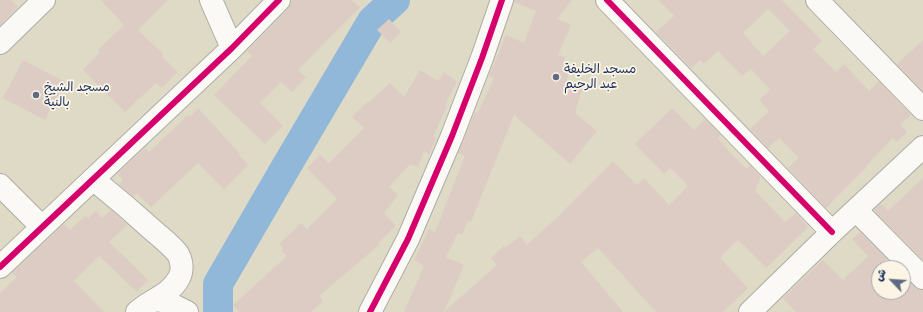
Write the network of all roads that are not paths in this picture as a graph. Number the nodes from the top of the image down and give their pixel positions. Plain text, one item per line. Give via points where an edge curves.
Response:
1 (44, 0) edge
2 (211, 0) edge
3 (279, 0) edge
4 (502, 0) edge
5 (607, 0) edge
6 (817, 0) edge
7 (0, 43) edge
8 (232, 48) junction
9 (923, 109) edge
10 (923, 147) edge
11 (93, 179) junction
12 (0, 185) edge
13 (856, 210) junction
14 (42, 227) junction
15 (832, 232) junction
16 (0, 267) edge
17 (923, 278) edge
18 (156, 300) junction
19 (137, 312) edge
20 (187, 312) edge
21 (370, 312) edge
22 (750, 312) edge

1 - 7 street
2 - 8 street
3 - 8 street
4 - 21 street via 452,136 408,239
5 - 15 street
6 - 9 street
8 - 11 street
10 - 13 street
11 - 14 street
11 - 18 street via 178,255 182,266 179,279
12 - 14 street
13 - 15 street
13 - 17 street
14 - 16 street
15 - 22 street
18 - 19 street
18 - 20 street via 167,302

